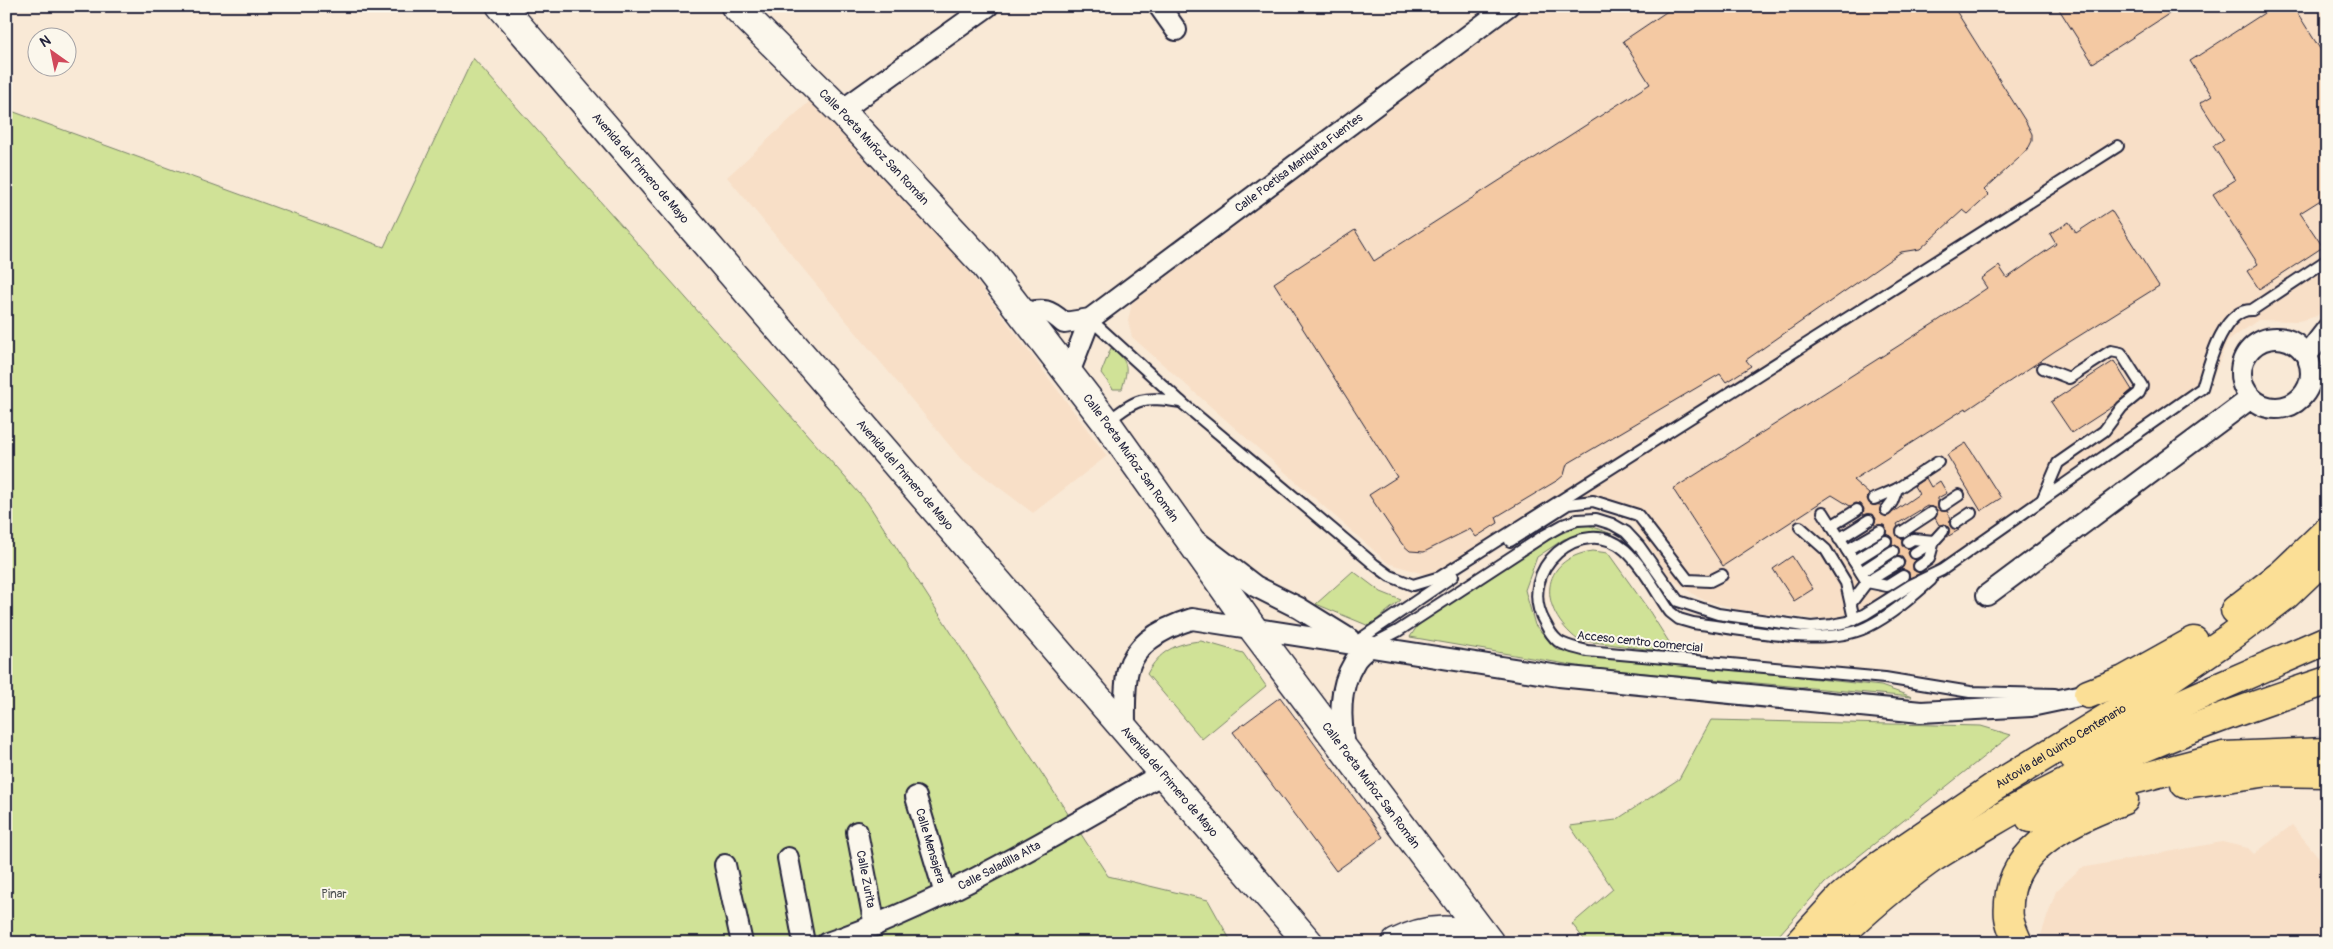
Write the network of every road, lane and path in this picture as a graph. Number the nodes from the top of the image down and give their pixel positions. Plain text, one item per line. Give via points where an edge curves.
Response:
1 (501, 6) edge
2 (735, 6) edge
3 (988, 6) edge
4 (1159, 6) edge
5 (1508, 6) edge
6 (1176, 30) dead end
7 (841, 110) junction
8 (2118, 146) dead end
9 (2327, 260) edge
10 (1024, 314) junction
11 (1090, 319) junction
12 (2327, 329) edge
13 (2307, 355) junction
14 (2043, 368) dead end
15 (1069, 373) junction
16 (2251, 398) junction
17 (1181, 402) junction
18 (1106, 422) junction
19 (1938, 462) dead end
20 (1897, 489) junction
21 (1960, 495) dead end
22 (1874, 499) dead end
23 (2042, 499) junction
24 (1944, 505) dead end
25 (1857, 510) dead end
26 (1886, 510) dead end
27 (1823, 512) dead end
28 (1931, 513) dead end
29 (1971, 513) dead end
30 (1921, 519) junction
31 (1868, 520) dead end
32 (1903, 521) dead end
33 (1956, 523) dead end
34 (1831, 526) junction
35 (1800, 527) dead end
36 (1183, 531) junction
37 (1880, 531) dead end
38 (1943, 531) dead end
39 (2327, 531) edge
40 (1902, 532) dead end
41 (1840, 538) junction
42 (1886, 540) dead end
43 (1934, 541) junction
44 (1908, 542) dead end
45 (2327, 545) edge
46 (1847, 550) junction
47 (1893, 551) dead end
48 (1914, 553) dead end
49 (2327, 556) edge
50 (1854, 561) junction
51 (1898, 563) dead end
52 (2327, 563) edge
53 (1919, 566) dead end
54 (1942, 570) junction
55 (1860, 572) junction
56 (1722, 575) dead end
57 (1903, 576) dead end
58 (1867, 582) junction
59 (1987, 595) dead end
60 (2285, 596) junction
61 (1851, 603) junction
62 (1854, 618) junction
63 (1254, 630) junction
64 (2206, 634) junction
65 (2327, 640) edge
66 (1363, 644) junction
67 (2327, 681) edge
68 (2088, 694) junction
69 (1124, 728) junction
70 (1346, 750) junction
71 (2327, 752) edge
72 (2224, 756) junction
73 (1164, 773) junction
74 (2327, 773) edge
75 (2140, 793) junction
76 (916, 798) dead end
77 (857, 832) dead end
78 (788, 858) dead end
79 (725, 865) dead end
80 (1874, 869) junction
81 (945, 894) junction
82 (875, 926) junction
83 (742, 943) edge
84 (804, 943) edge
85 (827, 943) edge
86 (1309, 943) edge
87 (1396, 943) edge
88 (1486, 943) edge
89 (1490, 943) edge
90 (1799, 943) edge
91 (1832, 943) edge
92 (1852, 943) edge
93 (2018, 943) edge

1 - 69 main road, Avenida del Primero de Mayo
2 - 7 main road, Calle Poeta Muñoz San Román
3 - 7 street
4 - 6 street
5 - 11 street, Calle Poetisa Mariquita Fuentes
7 - 10 main road, Calle Poeta Muñoz San Román via 984,264
8 - 17 lane via 1440,577 1413,585 1390,576 1375,565
9 - 23 lane via 2252,310 2244,310 2232,318 2213,352 2202,388
10 - 11 street via 1042,309 1064,323
10 - 15 main road, Calle Poeta Muñoz San Román
11 - 15 street
11 - 17 lane
12 - 13 street
13 - 16 street via 2312,377 2302,398 2282,408 2271,408
13 - 16 street via 2300,347 2282,338 2271,338 2252,347 2244,362 2241,378
14 - 23 lane via 2069,378 2111,352 2121,353 2142,386 2104,431 2058,463
15 - 18 main road, Calle Poeta Muñoz San Román
16 - 59 street
17 - 18 lane via 1152,398 1130,404
18 - 36 main road, Calle Poeta Muñoz San Román
19 - 20 lane
20 - 22 lane
20 - 26 lane
21 - 24 lane
23 - 54 lane
25 - 34 lane
27 - 34 lane
28 - 30 lane
29 - 33 lane
30 - 32 lane
30 - 40 lane
31 - 41 lane
34 - 41 lane
35 - 61 lane via 1826,550 1846,583
36 - 63 main road, Calle Poeta Muñoz San Román
36 - 66 street via 1255,586
37 - 46 lane
38 - 43 lane
39 - 64 highway via 2283,573
41 - 46 lane
42 - 50 lane
43 - 44 lane via 1913,539
43 - 48 lane
43 - 53 lane via 1930,559
45 - 64 highway via 2282,582
46 - 50 lane
47 - 55 lane
49 - 60 highway, Autovía del Quinto Centenario
50 - 55 lane
51 - 58 lane
52 - 60 highway
54 - 62 lane
54 - 68 lane, Acceso centro comercial via 1910,599 1867,627 1826,637 1679,619 1670,612 1624,549 1605,539 1587,538 1569,544 1554,555 1541,572 1536,598 1540,614 1557,640 1587,651 1885,678 1970,692
55 - 58 lane
56 - 66 lane via 1710,581 1688,580 1638,515 1593,501 1568,504 1442,584
57 - 58 lane via 1886,586
58 - 61 lane
60 - 80 highway, Autovía del Quinto Centenario via 2159,686 1994,787
61 - 62 lane
62 - 66 lane via 1811,627 1695,608 1678,601 1626,532 1596,519 1577,520 1545,535 1398,631
63 - 66 street
63 - 69 street via 1192,619 1171,625 1154,636 1137,652 1128,670
63 - 70 main road, Calle Poeta Muñoz San Román
64 - 68 highway via 2124,680
65 - 80 highway via 2187,700 2107,740 1994,800 1901,859
66 - 68 street via 1559,676 1921,712 2031,706
66 - 70 street via 1344,689 1341,707
67 - 91 highway via 2139,749 2069,780 1932,859 1870,907
69 - 73 main road, Avenida del Primero de Mayo
70 - 89 main road, Calle Poeta Muñoz San Román
71 - 72 highway
72 - 75 highway
72 - 92 highway via 2125,782 2027,819 1923,882
73 - 81 street, Calle Saladilla Alta
73 - 86 main road, Avenida del Primero de Mayo
74 - 75 highway via 2269,772 2203,780
75 - 93 highway via 2098,810 2035,848 2016,872 2010,893 2008,916
76 - 81 street, Calle Mensajera
77 - 82 street, Calle Zurita
78 - 84 street
79 - 83 street
80 - 90 highway, Autovía del Quinto Centenario via 1841,898
81 - 82 street, Calle Saladilla Alta
82 - 85 street, Calle Saladilla Alta
87 - 88 main road via 1438,930 1468,934

